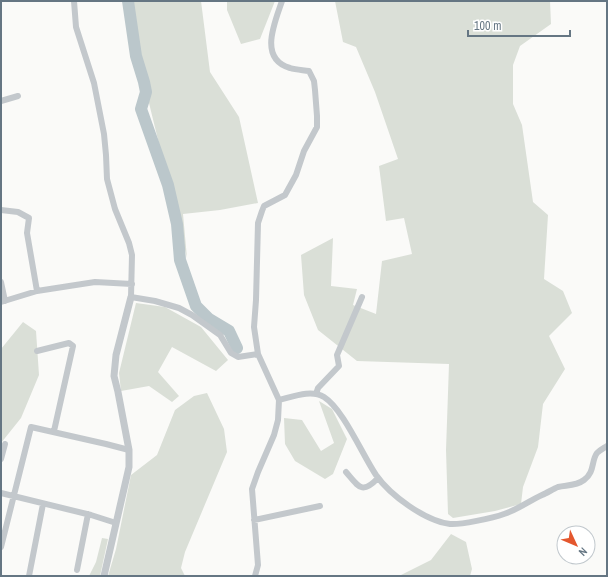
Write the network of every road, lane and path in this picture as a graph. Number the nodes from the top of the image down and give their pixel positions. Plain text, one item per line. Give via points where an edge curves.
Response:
1 (74, 1) edge
2 (282, 1) edge
3 (18, 96) dead end
4 (1, 101) edge
5 (1, 210) edge
6 (1, 282) edge
7 (132, 284) junction
8 (37, 291) junction
9 (132, 297) junction
10 (362, 298) dead end
11 (3, 301) edge
12 (38, 351) dead end
13 (258, 354) junction
14 (316, 394) junction
15 (279, 400) junction
16 (54, 431) junction
17 (5, 444) dead end
18 (607, 446) edge
19 (129, 450) junction
20 (1, 459) edge
21 (346, 472) dead end
22 (378, 478) junction
23 (1, 493) edge
24 (13, 497) junction
25 (43, 504) junction
26 (320, 506) dead end
27 (88, 514) junction
28 (254, 520) junction
29 (116, 523) junction
30 (1, 547) edge
31 (77, 570) dead end
32 (29, 576) edge
33 (104, 576) edge
34 (255, 576) edge

1 - 7 street via 76,27 94,83 106,155 107,179 132,255
2 - 13 street via 272,28 273,53 283,65 309,71 315,90 317,127 285,195 264,206 258,223 254,327
3 - 4 street
5 - 8 street via 18,212 29,218 27,233
6 - 11 street
7 - 8 street via 95,282
7 - 9 street
8 - 11 street
9 - 13 street via 155,300 192,315 220,335 231,353 238,357
9 - 19 street via 116,355 114,376
10 - 14 street via 337,355 339,366 318,388
12 - 16 street via 69,343 73,346
13 - 15 street
14 - 15 street
14 - 22 street via 323,396 342,416
15 - 28 street via 274,435 252,489
16 - 19 street
16 - 24 street via 31,427
17 - 20 street
18 - 22 street via 596,454 591,474 585,480 558,487 505,514 460,524 437,521 426,515 402,501
19 - 29 street via 129,467
21 - 22 street via 362,488 370,487
23 - 24 street
24 - 25 street
24 - 30 street
25 - 27 street
25 - 32 street
26 - 28 street
27 - 29 street
27 - 31 street
28 - 34 street via 258,565
29 - 33 street

